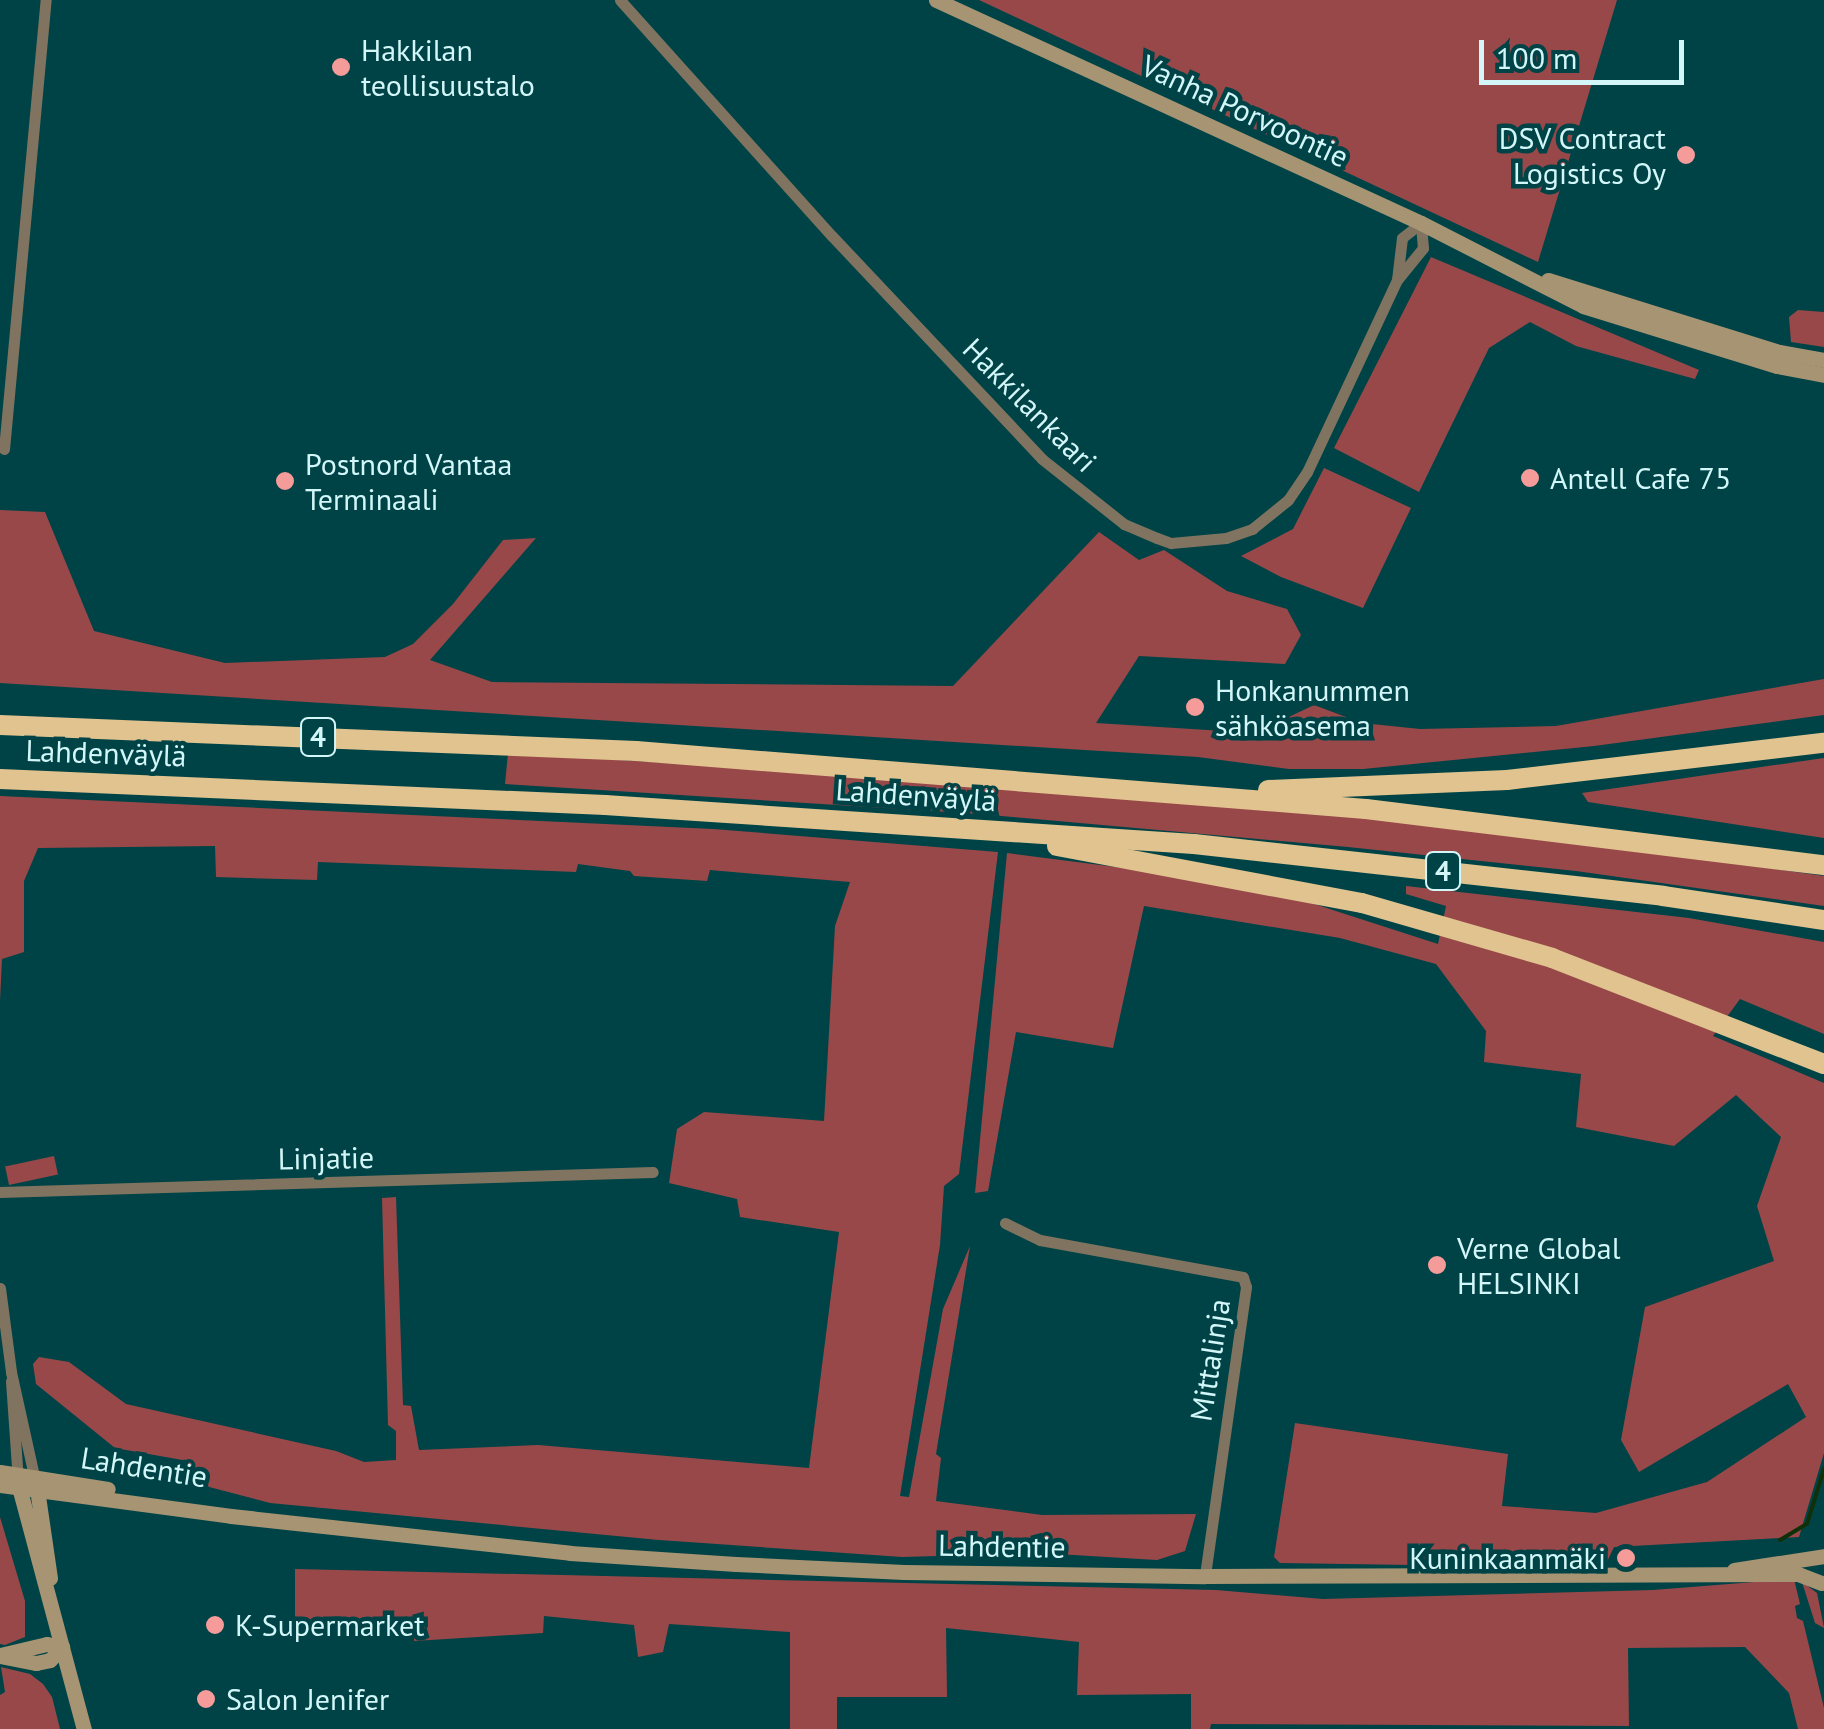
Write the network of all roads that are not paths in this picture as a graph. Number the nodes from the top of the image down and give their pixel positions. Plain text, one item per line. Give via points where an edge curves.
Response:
1 (46, 0) edge
2 (620, 0) edge
3 (936, 0) edge
4 (1421, 223) junction
5 (1529, 276) junction
6 (1396, 280) junction
7 (1824, 360) edge
8 (1824, 375) edge
9 (4, 449) dead end
10 (0, 725) edge
11 (1824, 743) edge
12 (0, 779) edge
13 (1197, 794) junction
14 (957, 828) junction
15 (1824, 864) edge
16 (1824, 920) edge
17 (1824, 1064) edge
18 (653, 1172) dead end
19 (0, 1192) edge
20 (1005, 1223) dead end
21 (0, 1288) edge
22 (12, 1372) junction
23 (12, 1478) edge
24 (36, 1483) junction
25 (0, 1485) edge
26 (1824, 1559) edge
27 (1727, 1573) junction
28 (1205, 1576) junction
29 (1822, 1586) edge
30 (52, 1607) junction
31 (62, 1647) junction
32 (0, 1656) edge
33 (84, 1729) edge

1 - 9 street
2 - 6 street, Hakkilankaari via 1042,459 1124,524 1157,538 1226,538 1252,529 1288,500
3 - 4 main road, Vanha Porvoontie
4 - 5 main road, Vanha Porvoontie
4 - 6 street, Hakkilankaari via 1402,238
4 - 6 street, Hakkilankaari via 1423,248
5 - 7 main road, Vanha Porvoontie
5 - 8 main road, Vanha Porvoontie via 1616,318
10 - 13 highway, Lahdenväylä / 4 via 636,750
11 - 13 highway via 1507,780
12 - 14 highway, Lahdenväylä / 4 via 605,804
13 - 15 highway, Lahdenväylä / 4
14 - 16 highway, Lahdenväylä / 4 via 1194,844
14 - 17 highway via 1362,903 1552,958
18 - 19 street, Linjatie
20 - 28 street, Mittalinja via 1040,1240 1243,1276
21 - 22 street
22 - 23 street
22 - 24 street
23 - 24 main road, Lahdentie
23 - 25 main road, Lahdentie
23 - 30 main road
24 - 28 main road, Lahdentie via 570,1552 904,1572
24 - 30 main road
26 - 27 main road, Lahdentie via 1753,1564
26 - 29 main road
27 - 28 main road, Lahdentie
27 - 29 main road, Lahdentie via 1798,1574
30 - 31 main road
31 - 32 main road via 32,1646
31 - 33 main road

